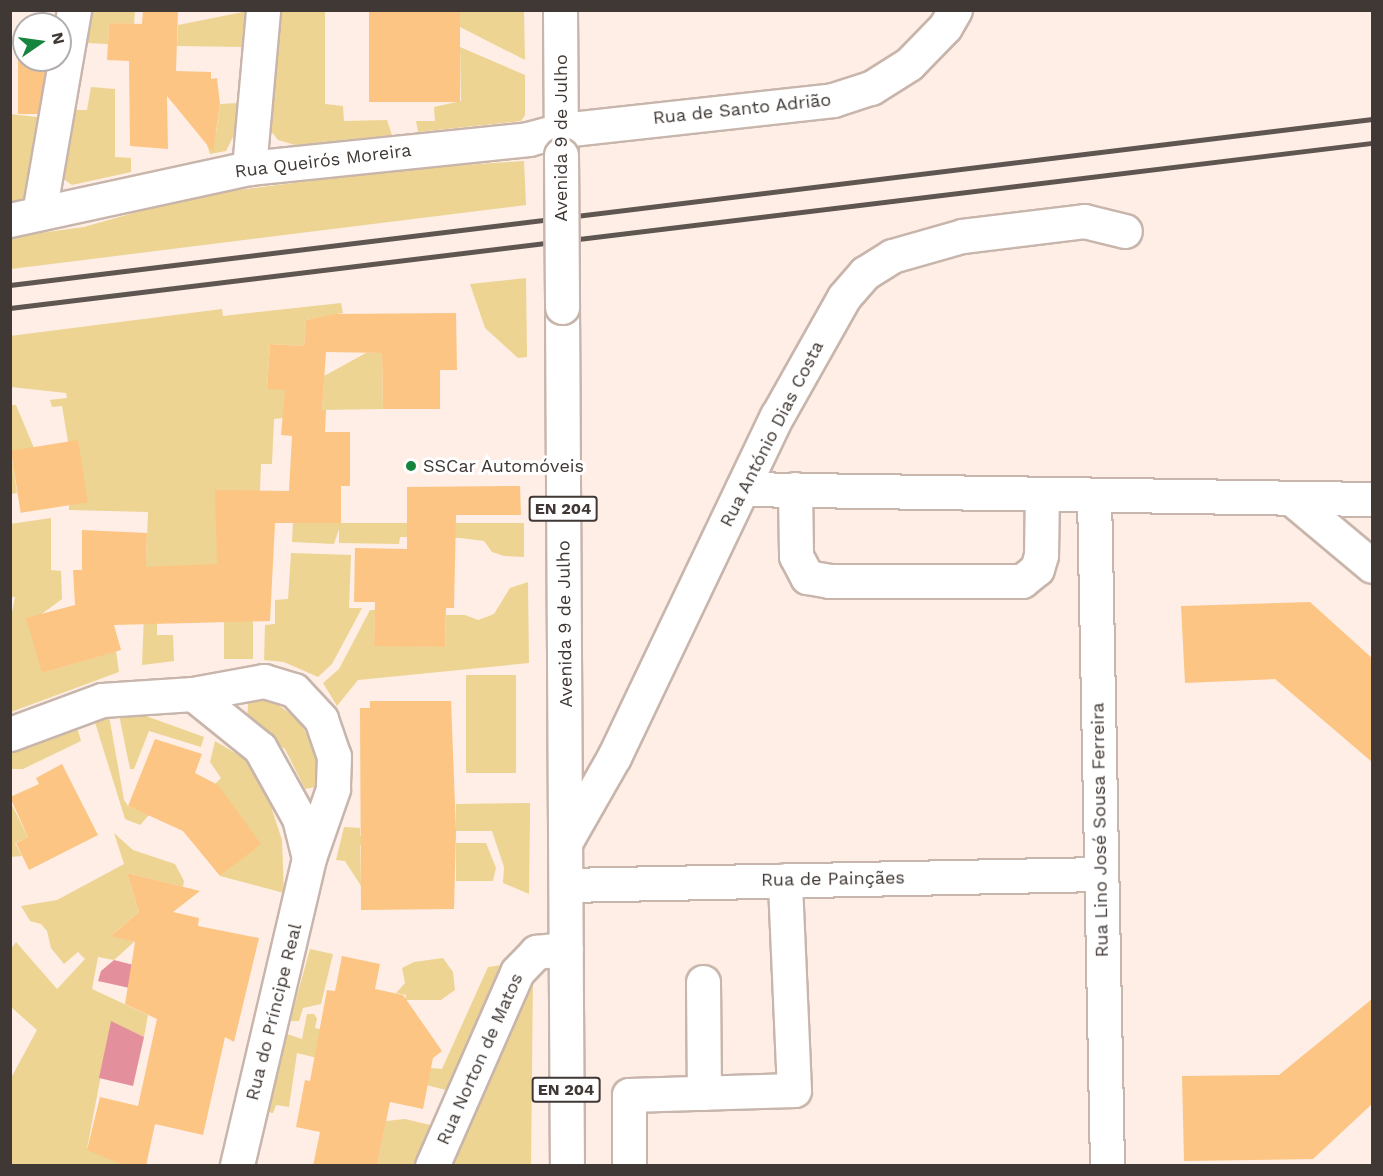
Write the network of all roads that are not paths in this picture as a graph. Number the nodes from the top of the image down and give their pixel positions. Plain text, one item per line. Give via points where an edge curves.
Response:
1 (74, 10) edge
2 (263, 10) edge
3 (560, 10) edge
4 (955, 10) edge
5 (639, 120) joint
6 (561, 142) junction
7 (249, 168) junction
8 (25, 217) edge
9 (1125, 231) dead end
10 (742, 489) junction
11 (795, 489) junction
12 (1042, 494) junction
13 (1094, 495) junction
14 (1292, 499) junction
15 (1372, 499) edge
16 (1372, 566) edge
17 (193, 694) junction
18 (10, 734) edge
19 (566, 842) junction
20 (309, 858) junction
21 (1101, 873) junction
22 (785, 880) junction
23 (566, 885) junction
24 (566, 949) junction
25 (703, 982) dead end
26 (704, 1093) junction
27 (237, 1166) edge
28 (432, 1166) edge
29 (567, 1166) edge
30 (629, 1166) edge
31 (1107, 1166) edge

1 - 8 street
2 - 7 street
3 - 6 street, Avenida 9 de Julho / EN 204
4 - 5 street, Rua de Santo Adrião via 945,27 909,64 871,88 833,100
5 - 6 street, Rua Queirós Moreira
6 - 7 street, Rua Queirós Moreira via 528,139
6 - 19 street, Avenida 9 de Julho / EN 204, bridge
7 - 8 street, Rua Queirós Moreira
9 - 10 street, Rua António Dias Costa via 1084,221 974,234 892,256 865,273 844,297 777,416
10 - 11 street
10 - 19 street, Rua António Dias Costa via 614,757
11 - 12 street
11 - 12 street via 799,562 807,577 829,581 1022,581 1037,569 1041,555
12 - 13 street
13 - 14 street
13 - 21 street, Rua Lino José Sousa Ferreira
14 - 15 street
14 - 16 street
17 - 18 street, Rua do Príncipe Real via 102,700
17 - 20 street, Rua do Príncipe Real via 260,748 299,818
17 - 20 street, Rua do Príncipe Real via 242,683 282,683 308,700 330,739 334,775
19 - 23 street, Avenida 9 de Julho / EN 204
20 - 27 street, Rua do Príncipe Real
21 - 22 street, Rua de Painçães
21 - 31 street, Rua Lino José Sousa Ferreira
22 - 23 street, Rua de Painçães
22 - 26 street via 794,1090
23 - 24 street, Avenida 9 de Julho / EN 204
24 - 28 street, Rua Norton de Matos via 536,952 517,972
24 - 29 street, Avenida 9 de Julho / EN 204
25 - 26 street
26 - 30 street via 629,1095

